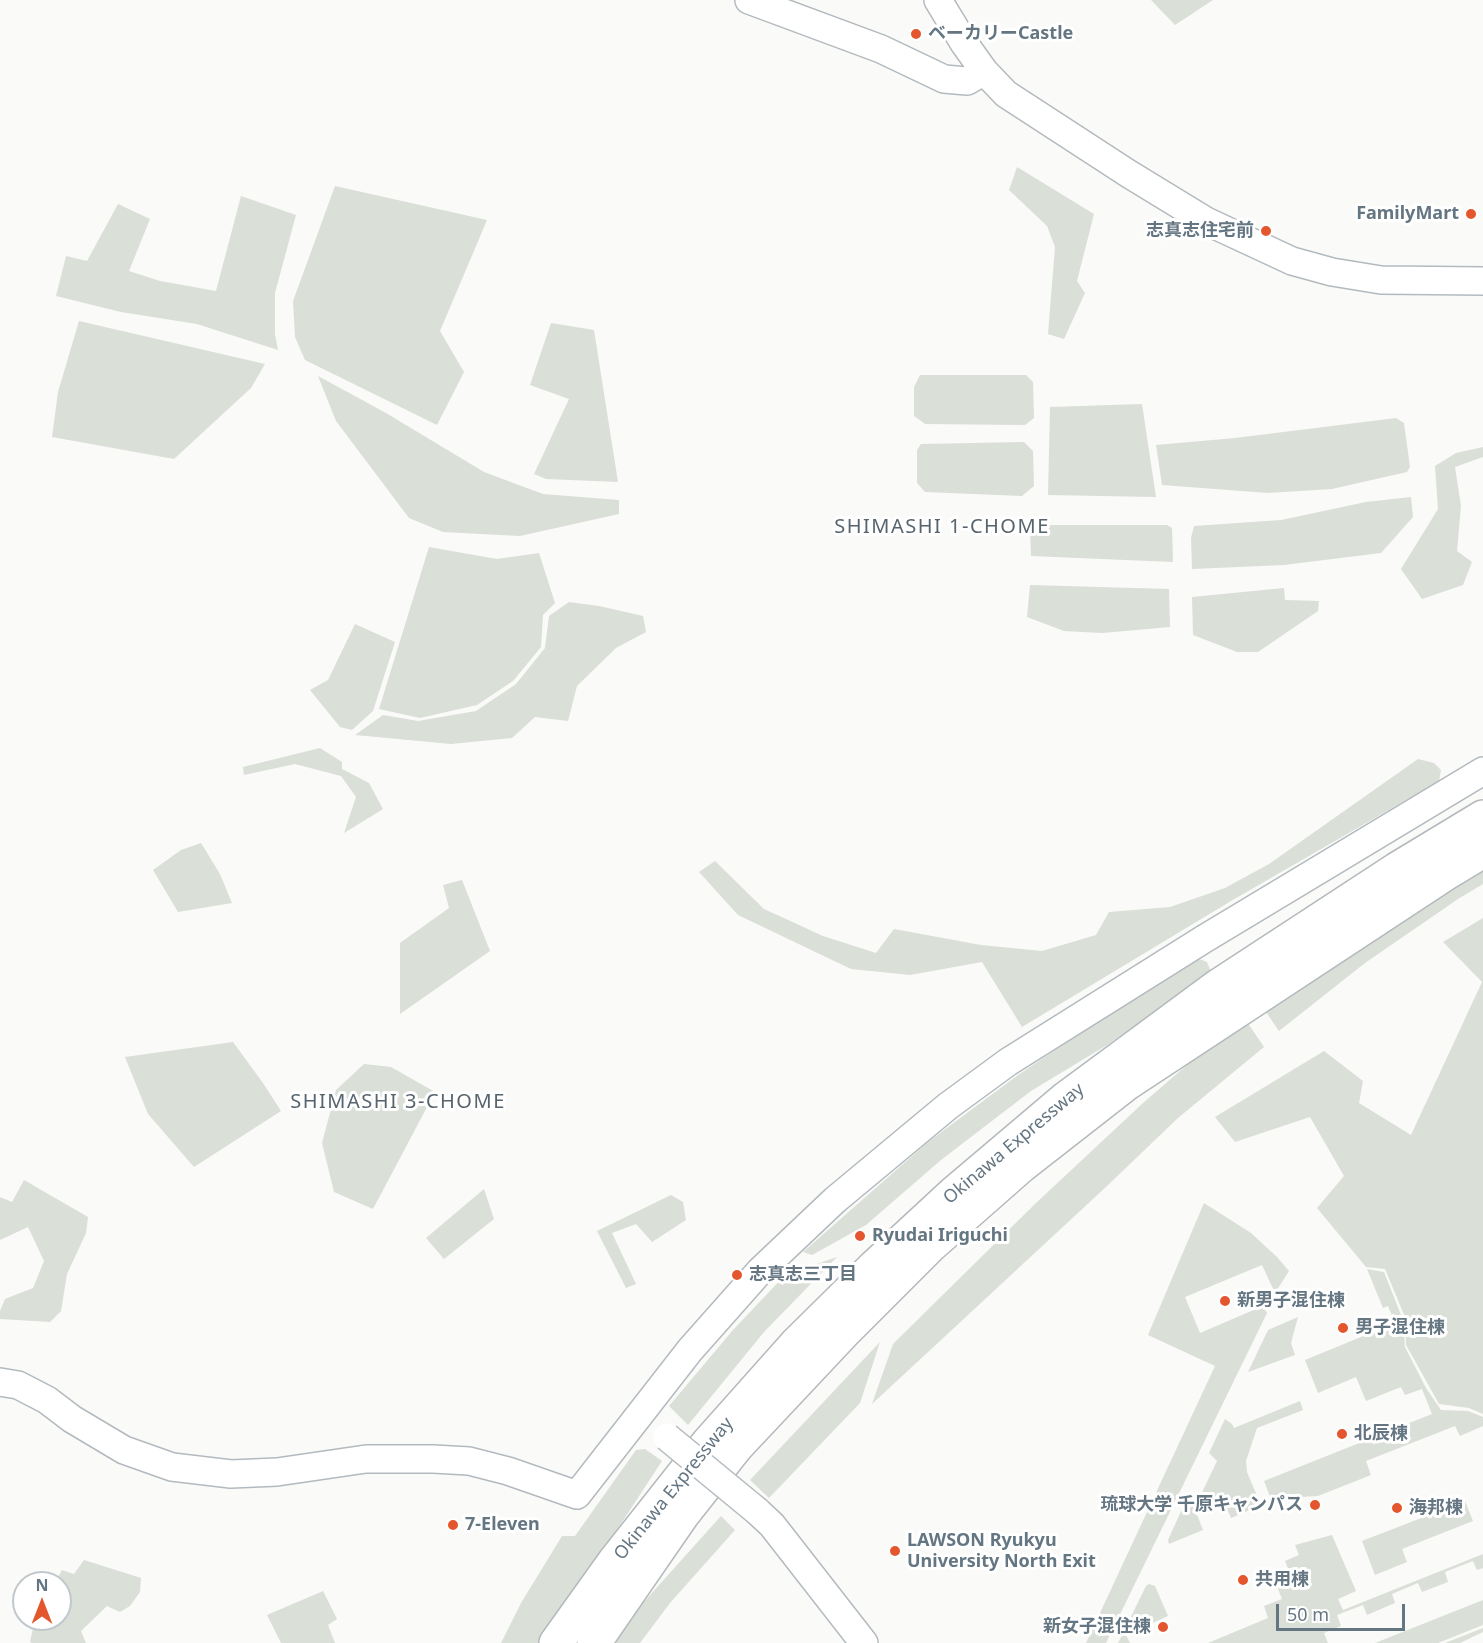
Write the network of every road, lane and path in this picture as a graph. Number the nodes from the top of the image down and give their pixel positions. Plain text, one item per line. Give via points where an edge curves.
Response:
1 (749, 0) edge
2 (938, 0) edge
3 (984, 71) junction
4 (1483, 281) edge
5 (1483, 771) edge
6 (1483, 817) edge
7 (1483, 851) edge
8 (0, 1382) edge
9 (640, 1413) junction
10 (556, 1643) edge
11 (594, 1643) edge
12 (864, 1643) edge

1 - 3 street via 881,49 944,79 967,81
2 - 3 street
3 - 4 street via 1006,94 1182,208 1292,261 1381,280
5 - 9 street via 1008,1062 948,1106 835,1200 760,1271
6 - 10 highway, Okinawa Expressway via 1218,986 1065,1099 954,1193 797,1343 715,1435 614,1562
7 - 11 highway, Okinawa Expressway via 1125,1084 938,1239 736,1447 683,1514
8 - 9 street via 18,1385 46,1400 124,1450 172,1467 231,1474 278,1472 366,1459 469,1461 578,1495
9 - 12 street, bridge via 772,1525

